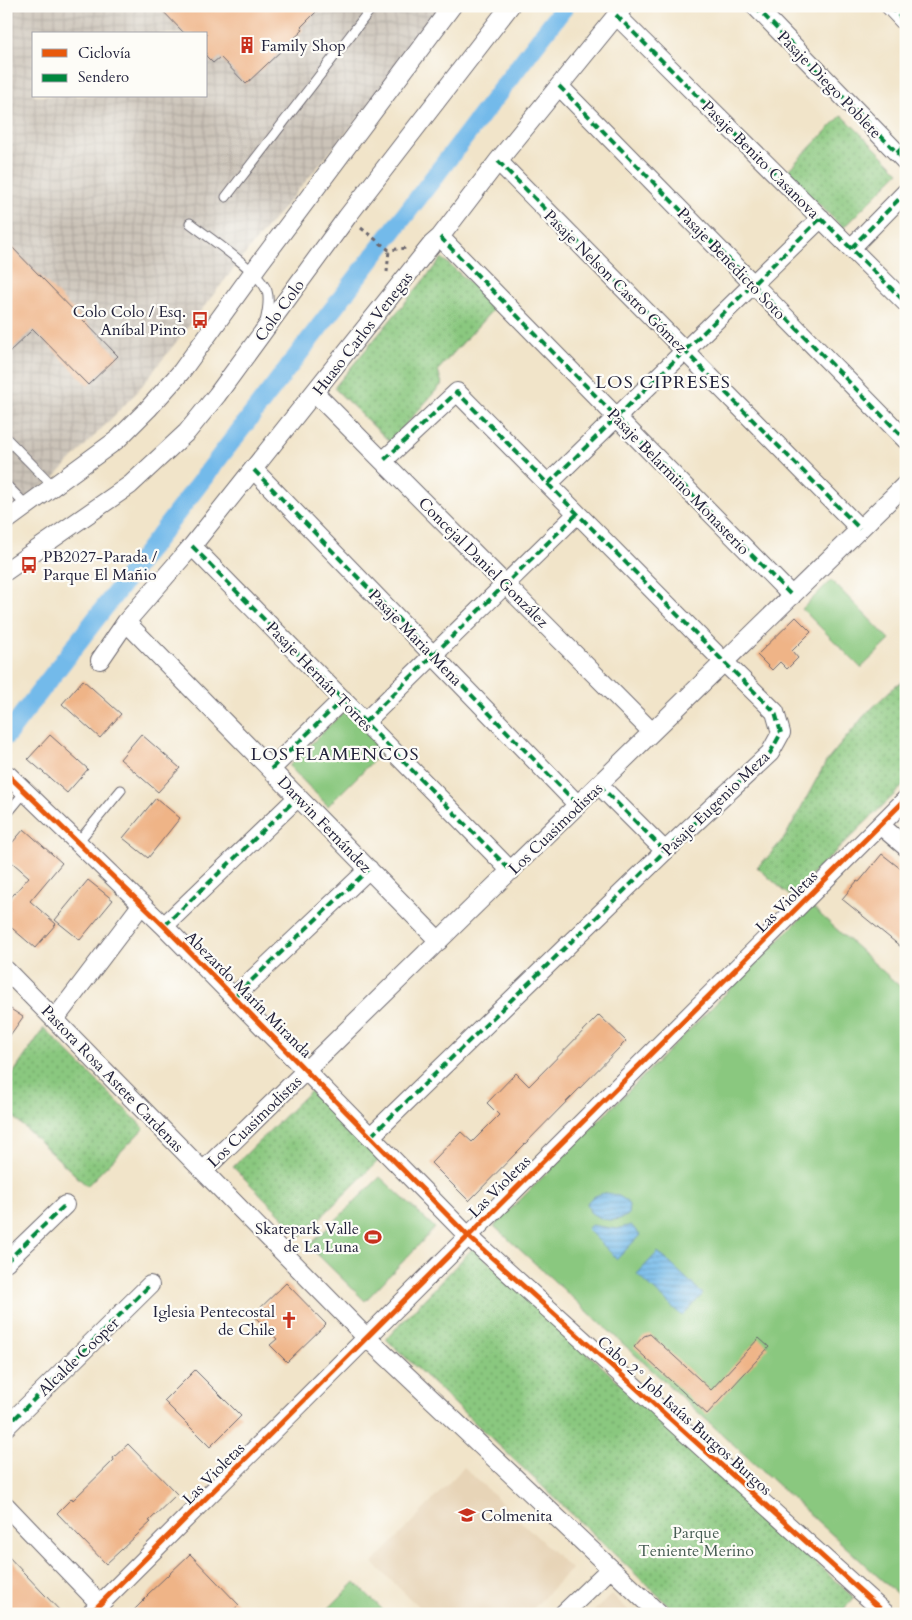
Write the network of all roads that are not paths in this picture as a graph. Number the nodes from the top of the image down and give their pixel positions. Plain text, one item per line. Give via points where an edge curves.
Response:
1 (373, 6) edge
2 (510, 6) edge
3 (755, 6) edge
4 (890, 6) edge
5 (444, 9) edge
6 (620, 11) edge
7 (906, 23) edge
8 (559, 86) junction
9 (903, 153) edge
10 (498, 161) junction
11 (906, 192) edge
12 (226, 197) dead end
13 (820, 218) junction
14 (190, 223) dead end
15 (440, 236) junction
16 (851, 248) junction
17 (253, 272) junction
18 (753, 284) junction
19 (906, 303) edge
20 (262, 333) junction
21 (685, 351) junction
22 (316, 393) junction
23 (617, 418) junction
24 (6, 438) edge
25 (906, 440) edge
26 (383, 461) junction
27 (254, 470) junction
28 (548, 484) junction
29 (906, 484) edge
30 (6, 486) edge
31 (54, 487) junction
32 (27, 506) junction
33 (577, 514) junction
34 (6, 522) edge
35 (860, 529) junction
36 (192, 546) junction
37 (6, 571) edge
38 (506, 584) junction
39 (792, 596) junction
40 (126, 622) junction
41 (433, 655) junction
42 (100, 660) dead end
43 (724, 662) junction
44 (343, 700) junction
45 (365, 722) junction
46 (652, 732) junction
47 (271, 769) junction
48 (8, 775) dead end
49 (599, 785) junction
50 (122, 790) dead end
51 (25, 792) junction
52 (298, 797) junction
53 (906, 799) edge
54 (578, 805) junction
55 (6, 815) edge
56 (880, 825) junction
57 (78, 842) junction
58 (906, 847) edge
59 (665, 851) junction
60 (369, 868) junction
61 (511, 871) junction
62 (142, 904) junction
63 (164, 926) junction
64 (439, 941) junction
65 (6, 970) edge
66 (234, 996) junction
67 (55, 1019) junction
68 (307, 1070) junction
69 (371, 1136) junction
70 (203, 1171) junction
71 (65, 1205) dead end
72 (468, 1236) junction
73 (6, 1262) edge
74 (150, 1285) dead end
75 (366, 1337) junction
76 (6, 1426) edge
77 (6, 1506) edge
78 (610, 1569) junction
79 (95, 1609) edge
80 (564, 1614) edge
81 (659, 1614) edge
82 (886, 1614) edge

1 - 12 lane
2 - 20 street, Colo Colo
3 - 9 street, Pasaje Diego Poblete
4 - 7 street
5 - 17 street
6 - 8 street, Huaso Carlos Venegas
6 - 13 street, Pasaje Benito Casanova
8 - 10 street, Huaso Carlos Venegas
8 - 18 street, Pasaje Benedicto Soto
10 - 15 street, Huaso Carlos Venegas
10 - 21 street, Pasaje Nelson Castro Gómez
11 - 16 street
13 - 16 street, Pasaje Benito Casanova
13 - 18 street
14 - 17 lane
15 - 22 street, Huaso Carlos Venegas
15 - 23 street, Pasaje Belarmino Monasterio
16 - 19 street, Pasaje Benito Casanova
17 - 20 lane via 266,291 268,306
17 - 31 street via 181,372 148,409 118,439
18 - 21 street
18 - 25 street, Pasaje Benedicto Soto
20 - 37 street, Colo Colo via 187,432 157,461 130,485
21 - 23 street
21 - 35 street, Pasaje Nelson Castro Gómez
22 - 26 street, Concejal Daniel González
22 - 27 street, Huaso Carlos Venegas
23 - 28 street
23 - 39 street, Pasaje Belarmino Monasterio
24 - 31 lane
26 - 28 street, Pasaje Eugenio Meza via 457,392
26 - 38 street, Concejal Daniel González
27 - 36 street, Huaso Carlos Venegas
27 - 41 street, Pasaje Maria Mena
28 - 33 street, Pasaje Eugenio Meza
29 - 35 street, Los Cuasimodistas
30 - 32 lane
31 - 32 street
32 - 34 street
33 - 38 street
33 - 43 street, Pasaje Eugenio Meza
35 - 39 street, Los Cuasimodistas
36 - 40 street, Huaso Carlos Venegas
36 - 44 street, Pasaje Hernán Torres
38 - 41 street
38 - 46 street, Concejal Daniel González
39 - 43 street, Los Cuasimodistas
40 - 42 street, Huaso Carlos Venegas
40 - 47 street, Darwin Fernández
41 - 45 street
41 - 54 street, Pasaje Maria Mena
43 - 46 street, Los Cuasimodistas
43 - 59 street, Pasaje Eugenio Meza via 775,712 781,734 770,753
44 - 45 street, Pasaje Hernán Torres
44 - 47 street
45 - 61 street, Pasaje Hernán Torres
46 - 49 street, Los Cuasimodistas
47 - 52 street, Darwin Fernández
48 - 51 street, Abezardo Marín Miranda
49 - 54 street, Los Cuasimodistas
49 - 59 street
50 - 57 lane
51 - 55 lane
51 - 57 street, Abezardo Marín Miranda
52 - 60 street, Darwin Fernández
52 - 63 street
53 - 56 street, Las Violetas
54 - 61 street, Los Cuasimodistas
56 - 58 street
56 - 72 street, Las Violetas
57 - 62 street, Abezardo Marín Miranda
59 - 69 street, Pasaje Eugenio Meza
60 - 64 street, Darwin Fernández
60 - 66 street
61 - 64 street, Los Cuasimodistas
62 - 63 street, Abezardo Marín Miranda
62 - 67 street
63 - 66 street, Abezardo Marín Miranda
64 - 68 street, Los Cuasimodistas
65 - 67 street, Pastora Rosa Astete Cardenas
66 - 68 street, Abezardo Marín Miranda
67 - 70 street, Pastora Rosa Astete Cardenas
68 - 69 street, Abezardo Marín Miranda
68 - 70 street, Los Cuasimodistas
69 - 72 street, Abezardo Marín Miranda
70 - 75 street, Pastora Rosa Astete Cardenas
71 - 73 street
72 - 75 street, Las Violetas
72 - 82 street, Cabo 2° Job Isaías Burgos Burgos
74 - 76 street, Alcalde Cooper
75 - 78 street, Pastora Rosa Astete Cardenas
75 - 79 street, Las Violetas
77 - 79 street
78 - 80 street
78 - 81 street, Pastora Rosa Astete Cardenas

